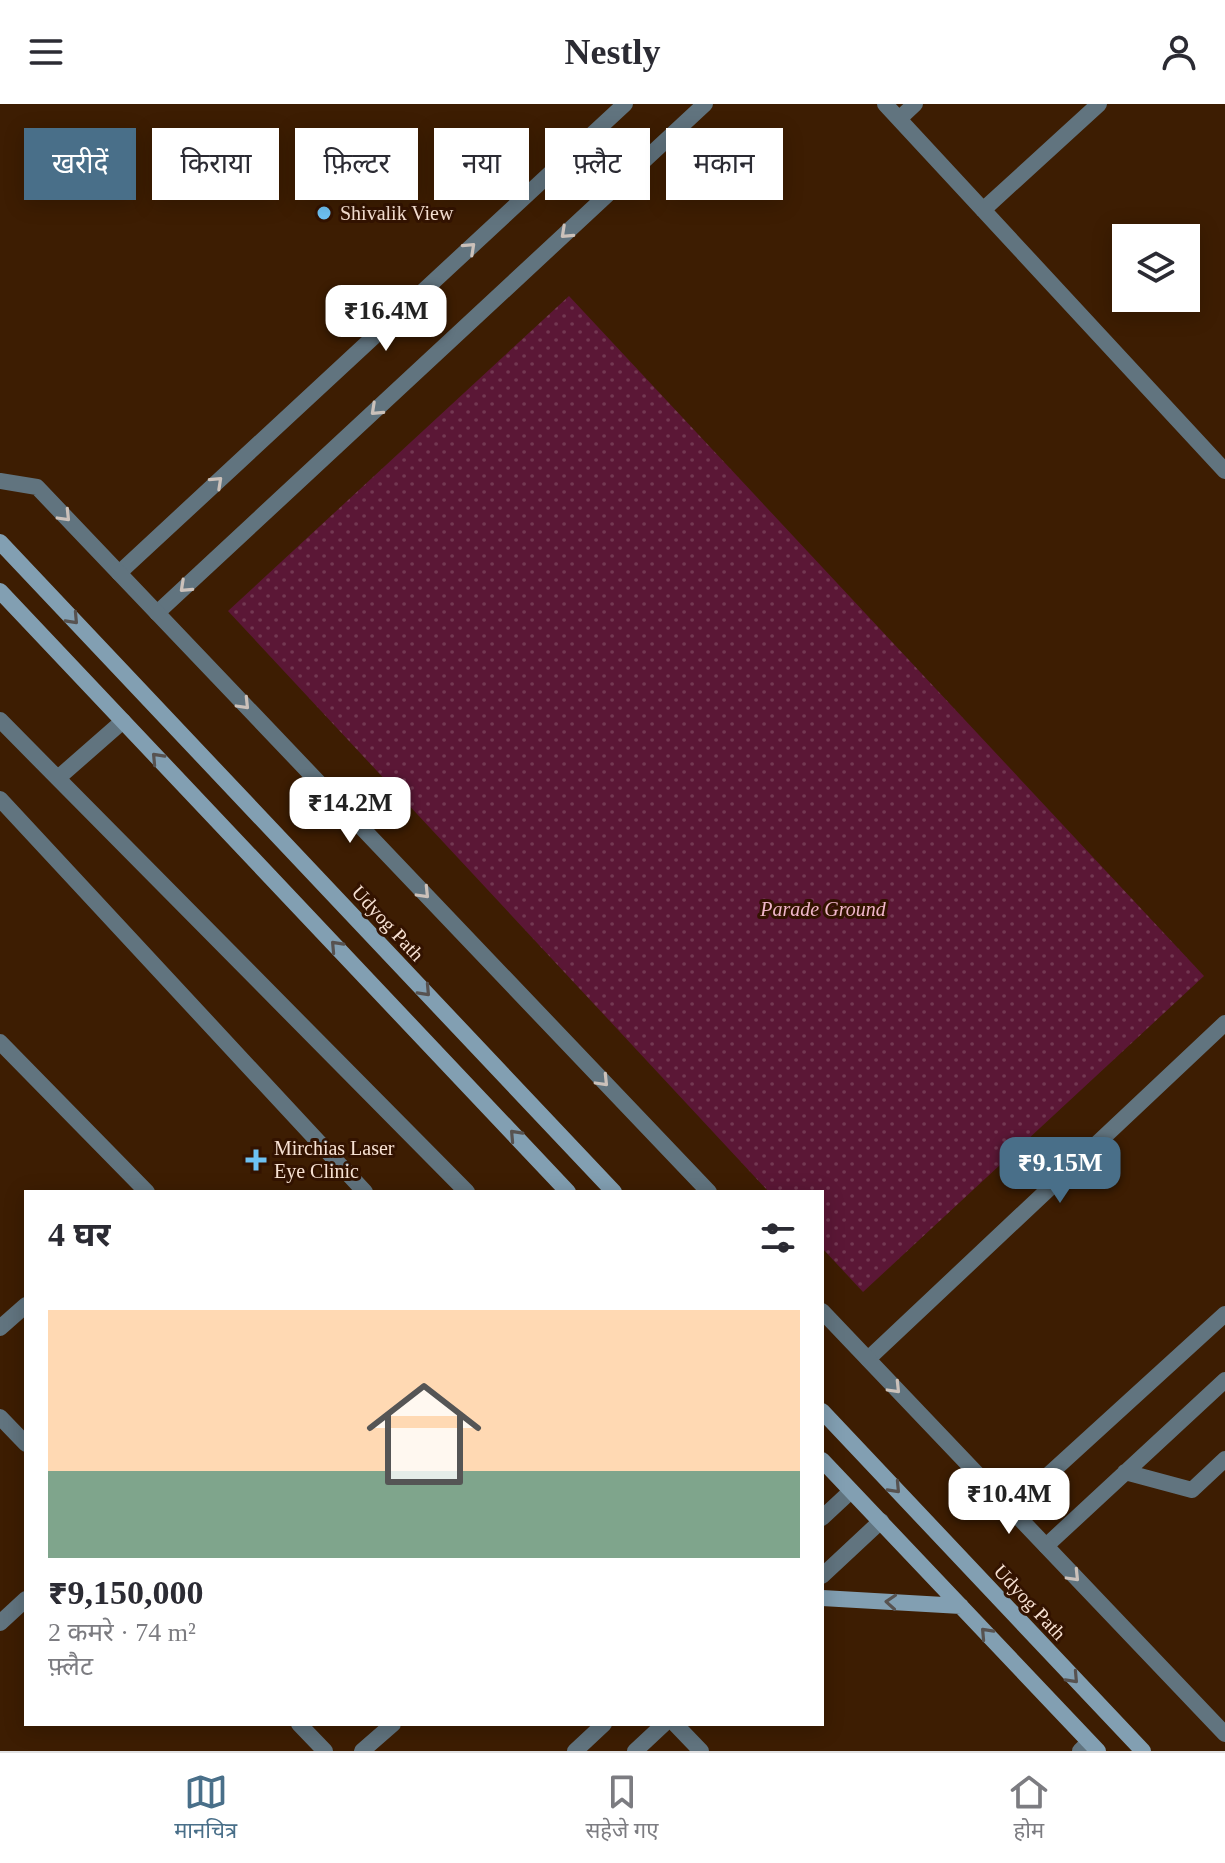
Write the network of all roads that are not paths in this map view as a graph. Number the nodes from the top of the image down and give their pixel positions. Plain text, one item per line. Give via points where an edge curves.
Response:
1 (625, 104) edge
2 (705, 104) edge
3 (885, 104) edge
4 (915, 104) edge
5 (1099, 104) edge
6 (899, 119) junction
7 (983, 210) junction
8 (1225, 471) edge
9 (0, 481) edge
10 (0, 542) edge
11 (119, 573) junction
12 (0, 591) edge
13 (157, 613) junction
14 (0, 720) edge
15 (123, 721) junction
16 (58, 778) junction
17 (0, 799) edge
18 (1225, 1023) edge
19 (0, 1042) edge
20 (145, 1190) edge
21 (363, 1190) edge
22 (465, 1190) edge
23 (566, 1190) edge
24 (612, 1190) edge
25 (707, 1190) edge
26 (24, 1307) edge
27 (824, 1313) edge
28 (1225, 1314) edge
29 (0, 1328) edge
30 (868, 1359) junction
31 (1225, 1380) edge
32 (824, 1413) edge
33 (0, 1417) edge
34 (24, 1442) edge
35 (1225, 1459) edge
36 (824, 1462) edge
37 (1125, 1472) junction
38 (851, 1491) junction
39 (1011, 1509) junction
40 (824, 1516) edge
41 (881, 1521) junction
42 (1046, 1546) junction
43 (824, 1574) edge
44 (824, 1598) edge
45 (24, 1601) edge
46 (961, 1606) junction
47 (0, 1623) edge
48 (301, 1726) edge
49 (391, 1726) edge
50 (602, 1726) edge
51 (662, 1726) edge
52 (677, 1726) edge
53 (1225, 1734) edge
54 (1089, 1748) edge
55 (325, 1751) edge
56 (362, 1751) edge
57 (575, 1751) edge
58 (635, 1751) edge
59 (701, 1751) edge
60 (1143, 1751) edge

11 -> 1 street
2 -> 13 street
3 - 6 street
4 - 6 street
5 - 7 street
6 - 7 street
7 - 8 street
9 -> 11 street via 37,487
10 -> 24 main road, Udyog Path
11 - 13 street
12 - 15 main road
13 -> 25 street
14 - 16 street
15 - 16 street
23 -> 15 main road
16 - 22 street
17 - 21 street
18 - 30 street
19 - 20 street
26 - 29 street
27 - 30 street
28 - 39 street
30 -> 39 street
31 - 37 street
32 -> 60 main road, Udyog Path
33 - 34 street
35 - 37 street via 1192,1490
36 - 38 main road
37 - 42 street
38 - 40 street
38 - 41 main road
39 - 42 street
41 - 43 street
41 - 46 main road
42 -> 53 street
46 -> 44 main road
45 - 47 street
54 -> 46 main road
48 - 55 street
49 - 56 street
50 - 57 street
51 - 58 street
52 - 59 street

